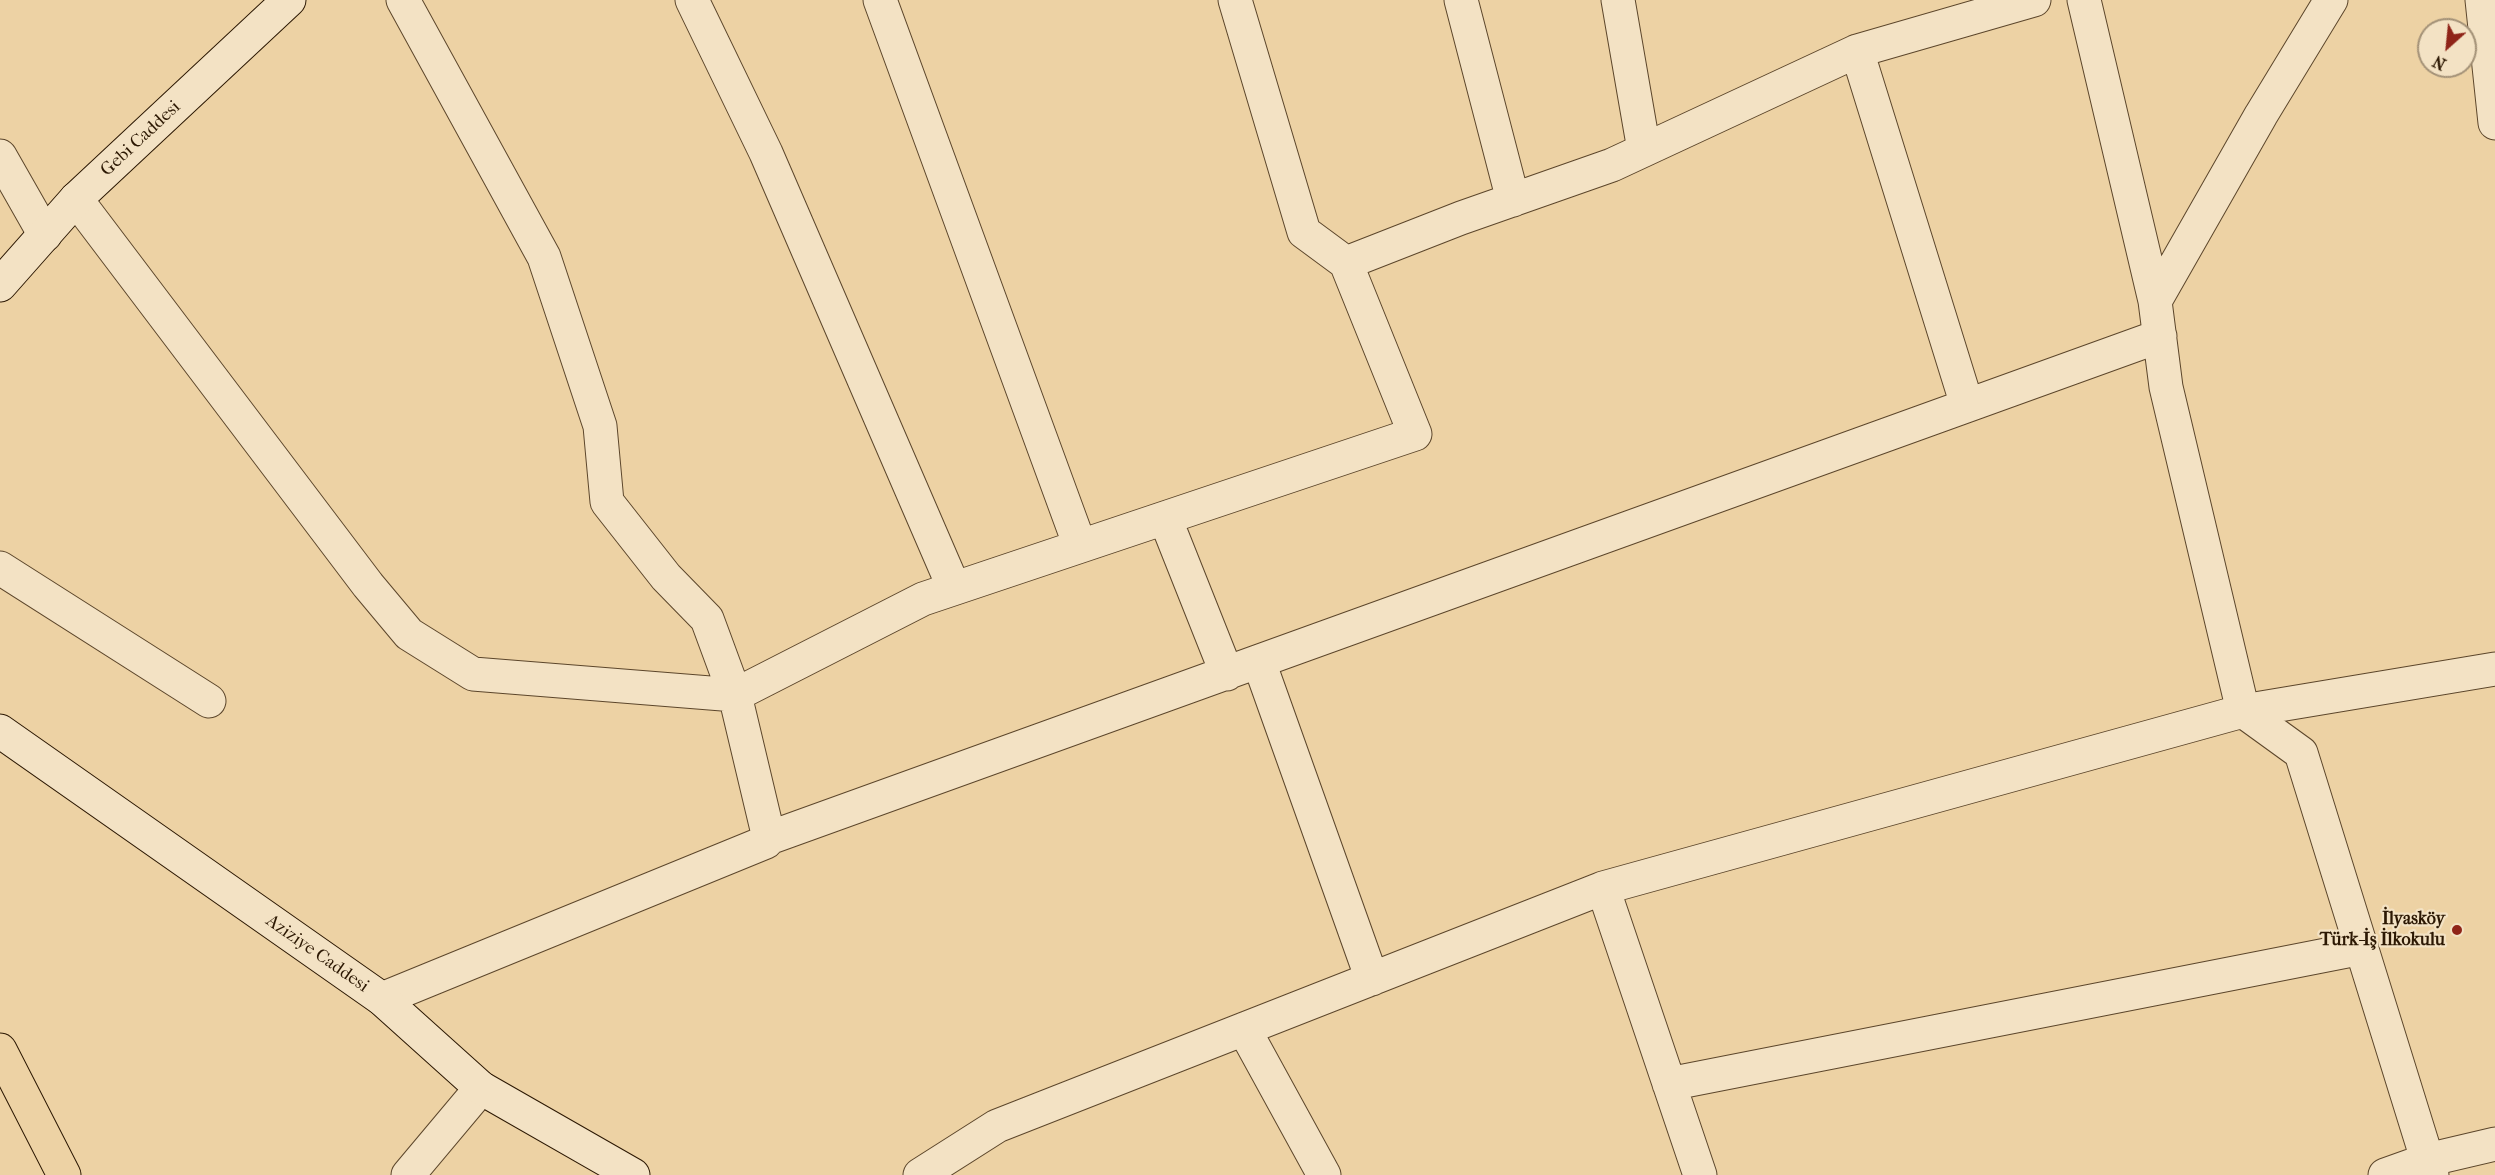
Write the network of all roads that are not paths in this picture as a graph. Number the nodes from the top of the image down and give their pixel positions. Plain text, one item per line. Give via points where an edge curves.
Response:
1 (289, 0) edge
2 (403, 0) edge
3 (692, 0) edge
4 (880, 0) edge
5 (1235, 0) edge
6 (1461, 0) edge
7 (1618, 0) edge
8 (2034, 0) edge
9 (2084, 0) edge
10 (2482, 0) edge
11 (2323, 6) edge
12 (1857, 51) junction
13 (2495, 123) edge
14 (1644, 150) junction
15 (0, 156) edge
16 (76, 199) junction
17 (1513, 200) junction
18 (45, 235) junction
19 (1346, 263) junction
20 (0, 285) edge
21 (2155, 301) junction
22 (2160, 336) junction
23 (1967, 405) junction
24 (1165, 518) junction
25 (1080, 546) junction
26 (0, 568) edge
27 (954, 588) junction
28 (1259, 662) junction
29 (2495, 669) edge
30 (1227, 674) junction
31 (735, 695) junction
32 (209, 701) dead end
33 (2243, 711) junction
34 (0, 731) edge
35 (769, 838) junction
36 (1603, 888) junction
37 (2361, 948) junction
38 (1372, 979) junction
39 (382, 999) junction
40 (1244, 1029) junction
41 (0, 1050) edge
42 (1669, 1084) junction
43 (481, 1088) junction
44 (2495, 1144) edge
45 (2429, 1168) edge
46 (64, 1175) edge
47 (408, 1175) edge
48 (633, 1175) edge
49 (920, 1175) edge
50 (1324, 1175) edge
51 (1700, 1175) edge
52 (2385, 1175) edge

1 - 16 street, Gebi Caddesi
2 - 31 street via 544,257 600,426 608,502 666,577 706,619
3 - 27 street via 766,153
4 - 25 street
5 - 19 street via 1304,232
6 - 17 street
7 - 14 street
8 - 12 street
9 - 21 street
10 - 13 street
11 - 21 street
12 - 14 street
12 - 23 street
14 - 17 street
15 - 18 street
16 - 18 street, Gebi Caddesi
16 - 31 street via 368,585 410,634 473,674
17 - 19 street
18 - 20 street, Gebi Caddesi
19 - 24 street via 1415,434
21 - 22 street
22 - 23 street
22 - 33 street via 2166,387
23 - 28 street
24 - 25 street
24 - 30 street
25 - 27 street
26 - 32 street
27 - 31 street via 923,599
28 - 30 street
28 - 38 street
29 - 33 street
30 - 35 street
31 - 35 street
33 - 36 street
33 - 37 street via 2301,753
34 - 39 street, Aziziye Caddesi
35 - 39 street
36 - 38 street
36 - 42 street
37 - 42 street
37 - 45 street
38 - 40 street
39 - 43 street, Aziziye Caddesi
40 - 49 street via 996,1126
40 - 50 street
41 - 46 main road
42 - 51 street
43 - 47 street
43 - 48 street, Aziziye Caddesi
44 - 45 street
45 - 52 street

